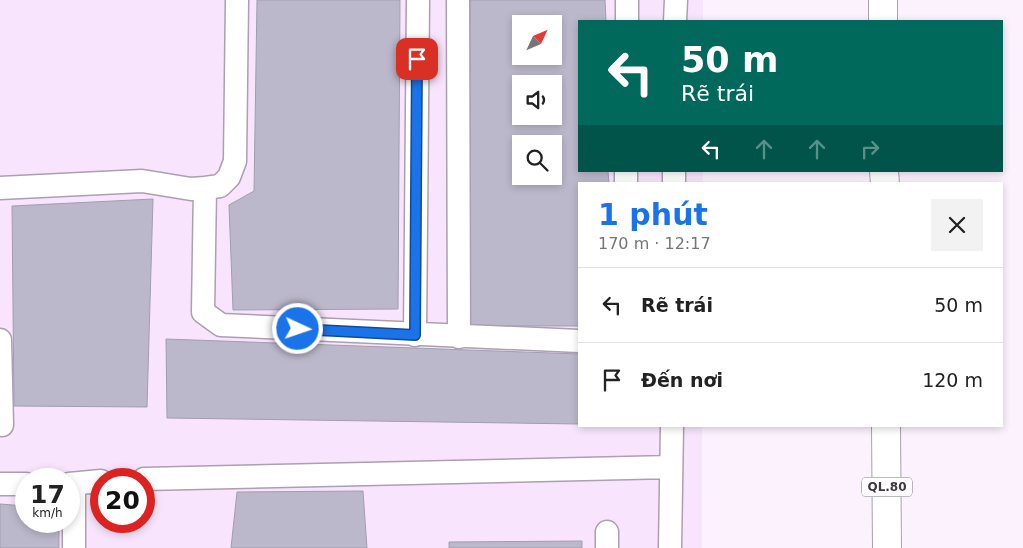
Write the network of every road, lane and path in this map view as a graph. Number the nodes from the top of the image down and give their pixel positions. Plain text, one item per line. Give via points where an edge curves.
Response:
1 (237, 0) edge
2 (418, 0) edge
3 (458, 0) edge
4 (627, 0) edge
5 (676, 0) edge
6 (883, 0) edge
7 (626, 20) edge
8 (675, 20) edge
9 (883, 20) edge
10 (0, 188) edge
11 (205, 188) junction
12 (415, 335) junction
13 (459, 336) junction
14 (0, 340) edge
15 (578, 341) edge
16 (2, 425) dead end
17 (672, 427) edge
18 (886, 427) edge
19 (671, 467) junction
20 (155, 479) edge
21 (0, 484) edge
22 (15, 484) edge
23 (74, 533) edge
24 (74, 548) edge
25 (670, 548) edge
26 (887, 548) edge

1 - 11 lane via 235,161 229,177 220,186
2 - 12 lane
3 - 13 lane
4 - 7 lane
5 - 8 lane
6 - 9 highway
10 - 11 lane via 142,181 191,189
11 - 12 lane via 203,312 208,318 221,325
12 - 13 lane
13 - 15 lane
14 - 16 lane
17 - 19 lane
18 - 26 highway, QL.80
19 - 20 lane
19 - 25 lane
21 - 22 lane
23 - 24 lane

